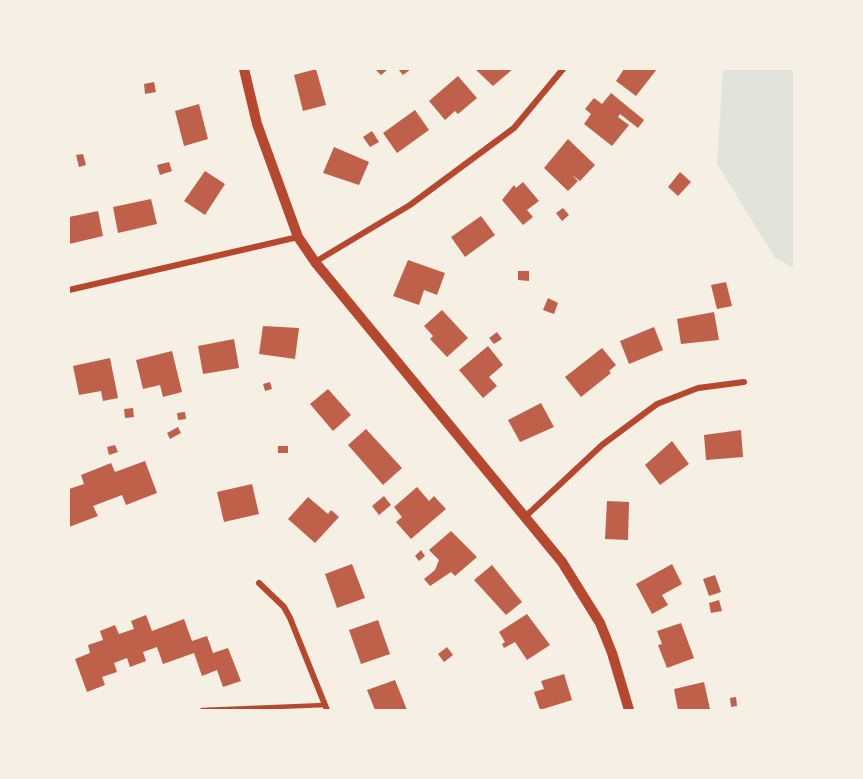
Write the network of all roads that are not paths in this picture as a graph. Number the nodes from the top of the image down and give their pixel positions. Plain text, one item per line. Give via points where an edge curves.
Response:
1 (244, 69) edge
2 (563, 69) edge
3 (298, 237) junction
4 (315, 262) junction
5 (69, 290) edge
6 (744, 382) dead end
7 (526, 516) junction
8 (259, 583) dead end
9 (326, 707) edge
10 (202, 710) edge
11 (629, 710) edge

1 - 3 street via 257,123
2 - 4 street via 514,128 410,204
3 - 4 street
3 - 5 street
4 - 7 street
6 - 7 street via 698,388 657,404 602,445
7 - 11 street via 562,562 600,623
8 - 9 street via 290,618
9 - 10 lane

